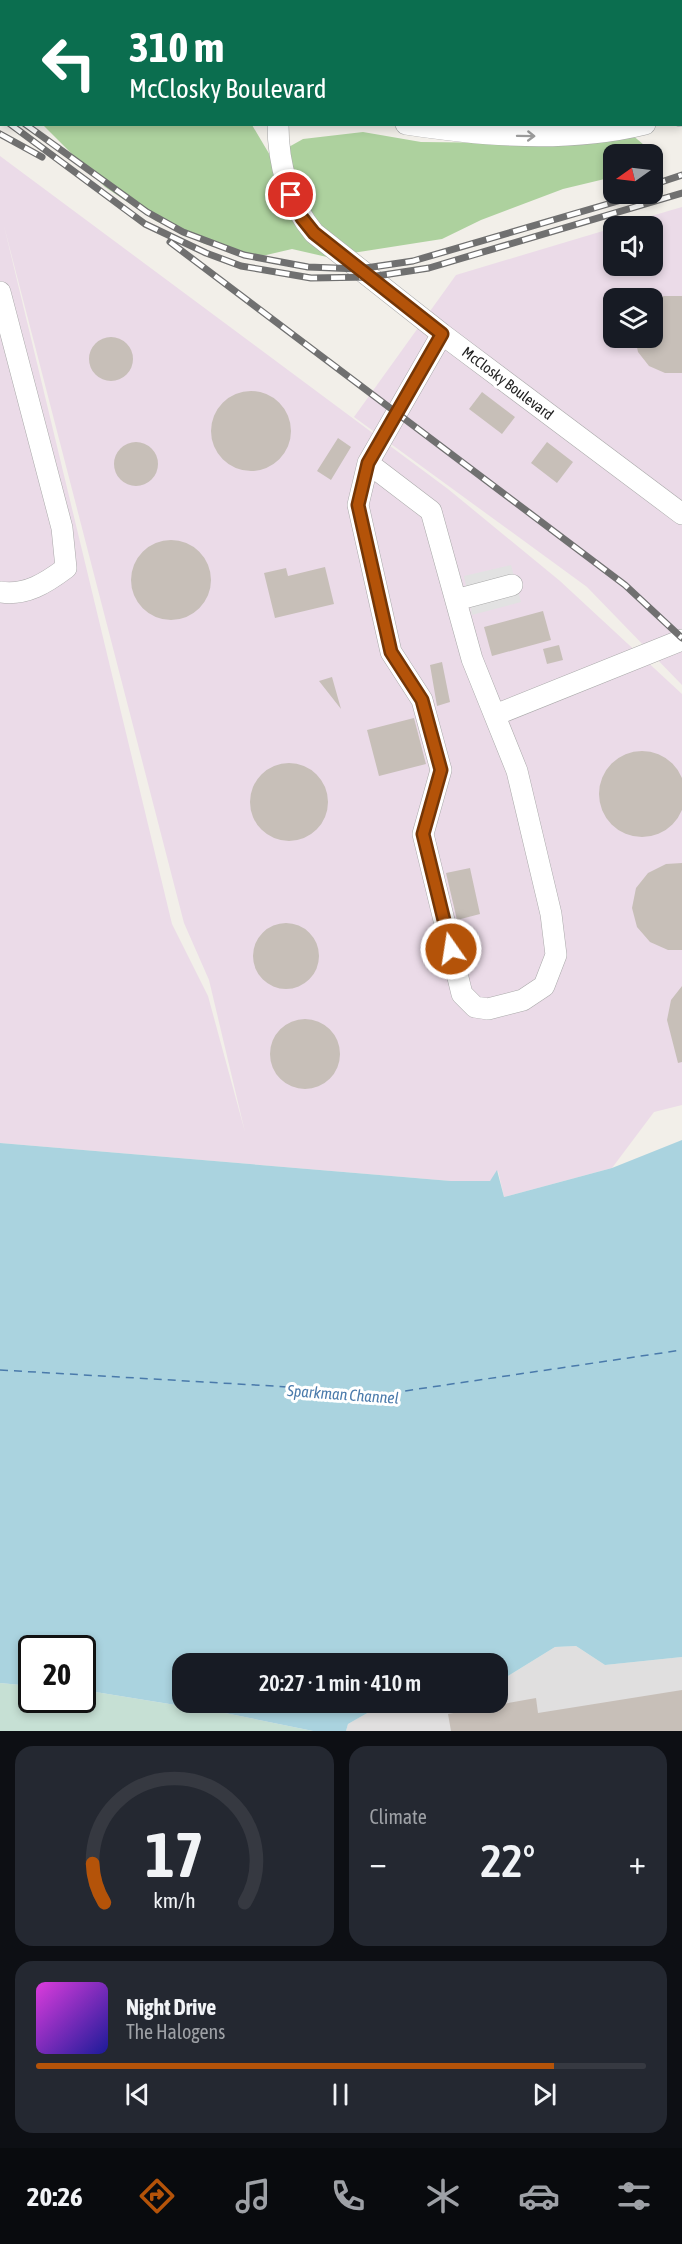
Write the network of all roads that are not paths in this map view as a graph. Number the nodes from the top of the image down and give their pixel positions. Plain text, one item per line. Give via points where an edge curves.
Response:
1 (278, 126) edge
2 (417, 126) edge
3 (634, 126) edge
4 (0, 292) edge
5 (442, 334) junction
6 (368, 463) junction
7 (682, 514) edge
8 (512, 585) dead end
9 (0, 592) edge
10 (456, 600) junction
11 (682, 640) edge
12 (495, 715) junction

1 - 5 street, McClosky Boulevard via 283,170 302,218 334,250
2 -> 3 street via 529,136 588,134
4 - 9 street via 62,528 66,568 44,584 13,594
5 - 6 street
5 - 7 street, McClosky Boulevard
6 - 10 street via 431,511
6 - 12 street via 358,505 391,652 422,700 441,770 423,834 462,994 475,1007 488,1009 523,1000 544,986 556,955 551,915 517,771
8 - 10 street
10 - 12 street via 472,659
11 - 12 street

